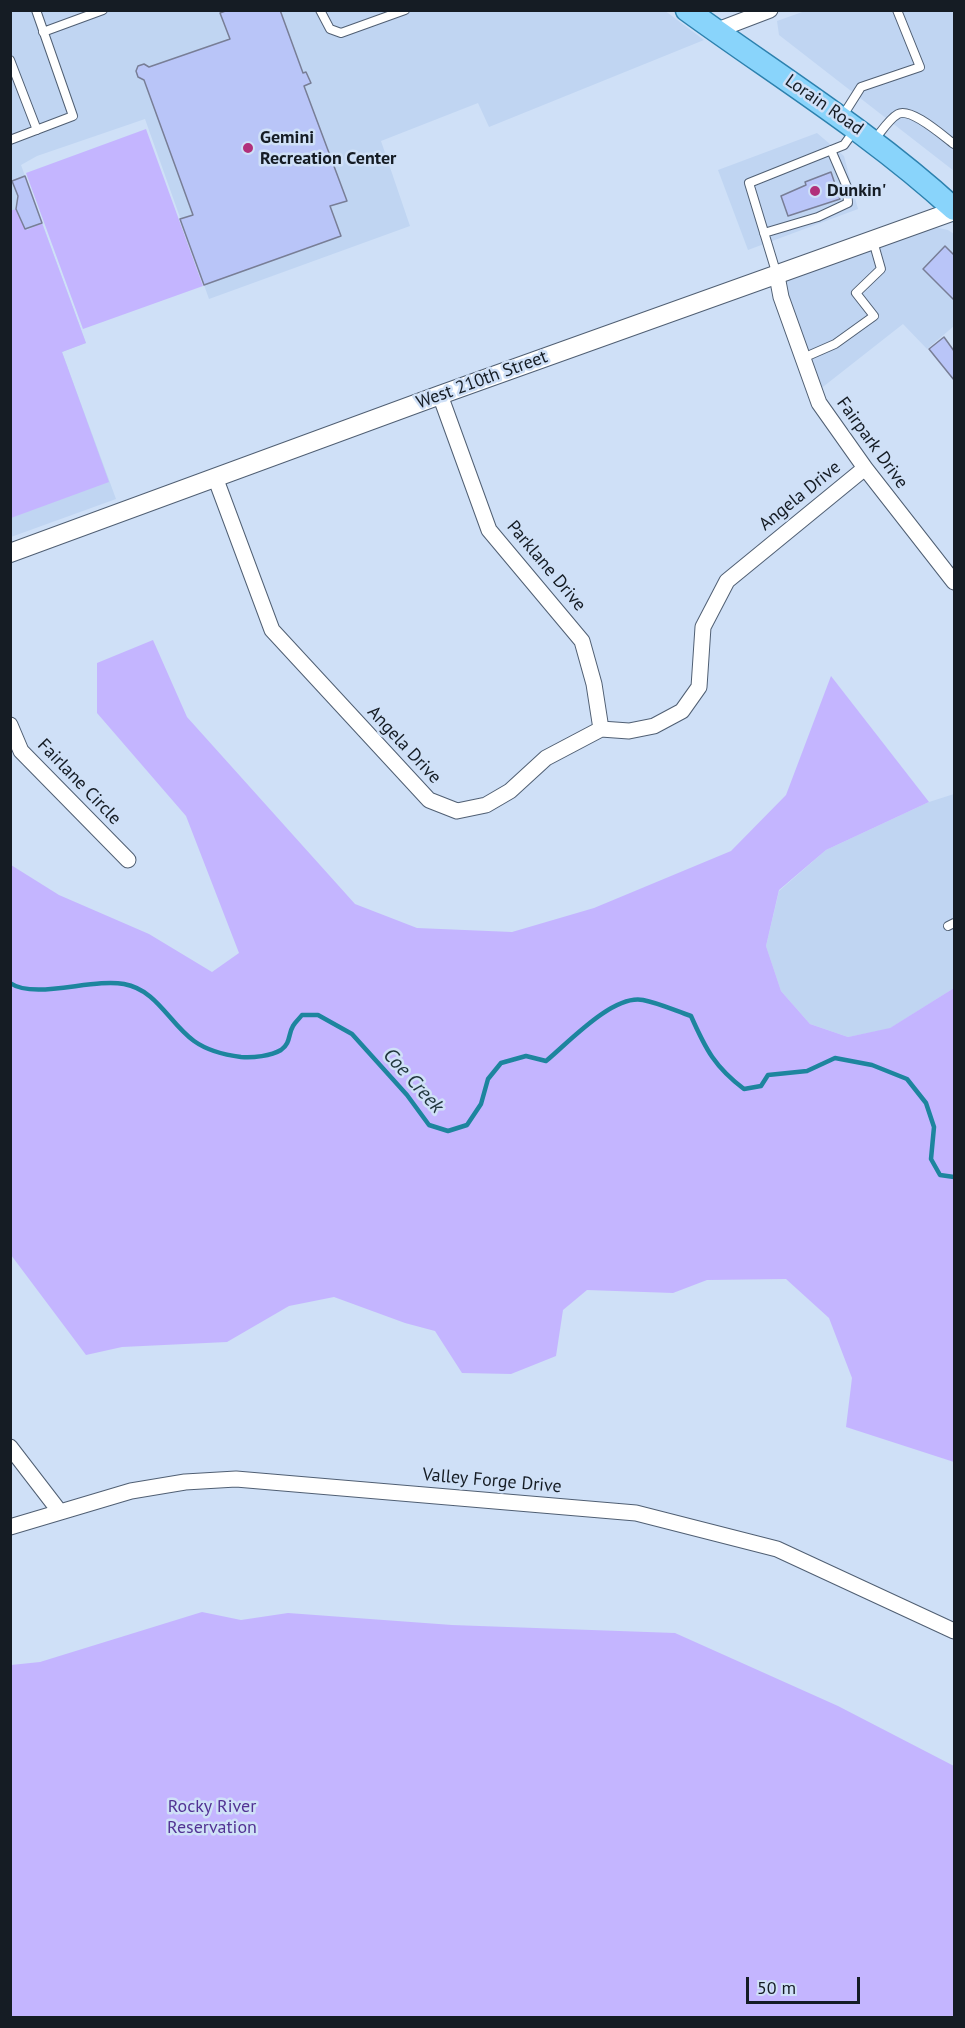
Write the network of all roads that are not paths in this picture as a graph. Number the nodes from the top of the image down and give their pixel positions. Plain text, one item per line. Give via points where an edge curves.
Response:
1 (36, 10) edge
2 (103, 10) edge
3 (320, 10) edge
4 (405, 10) edge
5 (687, 10) edge
6 (770, 10) edge
7 (897, 10) edge
8 (715, 31) junction
9 (43, 32) junction
10 (10, 60) edge
11 (857, 128) junction
12 (37, 130) junction
13 (10, 140) edge
14 (954, 144) edge
15 (831, 150) junction
16 (954, 210) edge
17 (764, 233) junction
18 (873, 241) junction
19 (777, 276) junction
20 (803, 358) junction
21 (440, 395) junction
22 (865, 468) junction
23 (215, 477) junction
24 (10, 553) edge
25 (954, 582) edge
26 (10, 724) edge
27 (601, 729) junction
28 (128, 860) dead end
29 (10, 1447) edge
30 (60, 1512) junction
31 (10, 1527) edge
32 (954, 1631) edge

1 - 9 lane
2 - 9 lane
3 - 4 lane via 330,29 341,33
5 - 8 main road, Lorain Road
6 - 8 street
7 - 11 lane via 920,66 861,87
8 - 11 main road, Lorain Road
9 - 12 lane via 73,116
10 - 12 lane
11 - 14 lane via 906,113
11 - 15 lane via 844,145
11 - 16 main road, Lorain Road
12 - 13 lane
15 - 17 lane via 749,183
15 - 17 lane via 847,187 848,203 818,217
16 - 18 street, West 210th Street
17 - 19 lane
18 - 19 street, West 210th Street
18 - 20 lane via 881,269 856,293 874,316 835,344
19 - 20 street, Fairpark Drive
19 - 21 street, West 210th Street
20 - 22 street, Fairpark Drive via 819,403
21 - 23 street, West 210th Street
21 - 27 street, Parklane Drive via 489,530 582,642
22 - 25 street, Fairpark Drive
22 - 27 street, Angela Drive via 727,581 703,627 699,687 682,711 654,726 628,731
23 - 24 street, West 210th Street
23 - 27 street, Angela Drive via 272,630 429,800 457,811 486,805 510,791 546,758
26 - 28 street, Fairlane Circle via 21,751
29 - 30 street
30 - 31 street, Valley Forge Drive
30 - 32 street, Valley Forge Drive via 131,1491 236,1479 636,1513 777,1549

